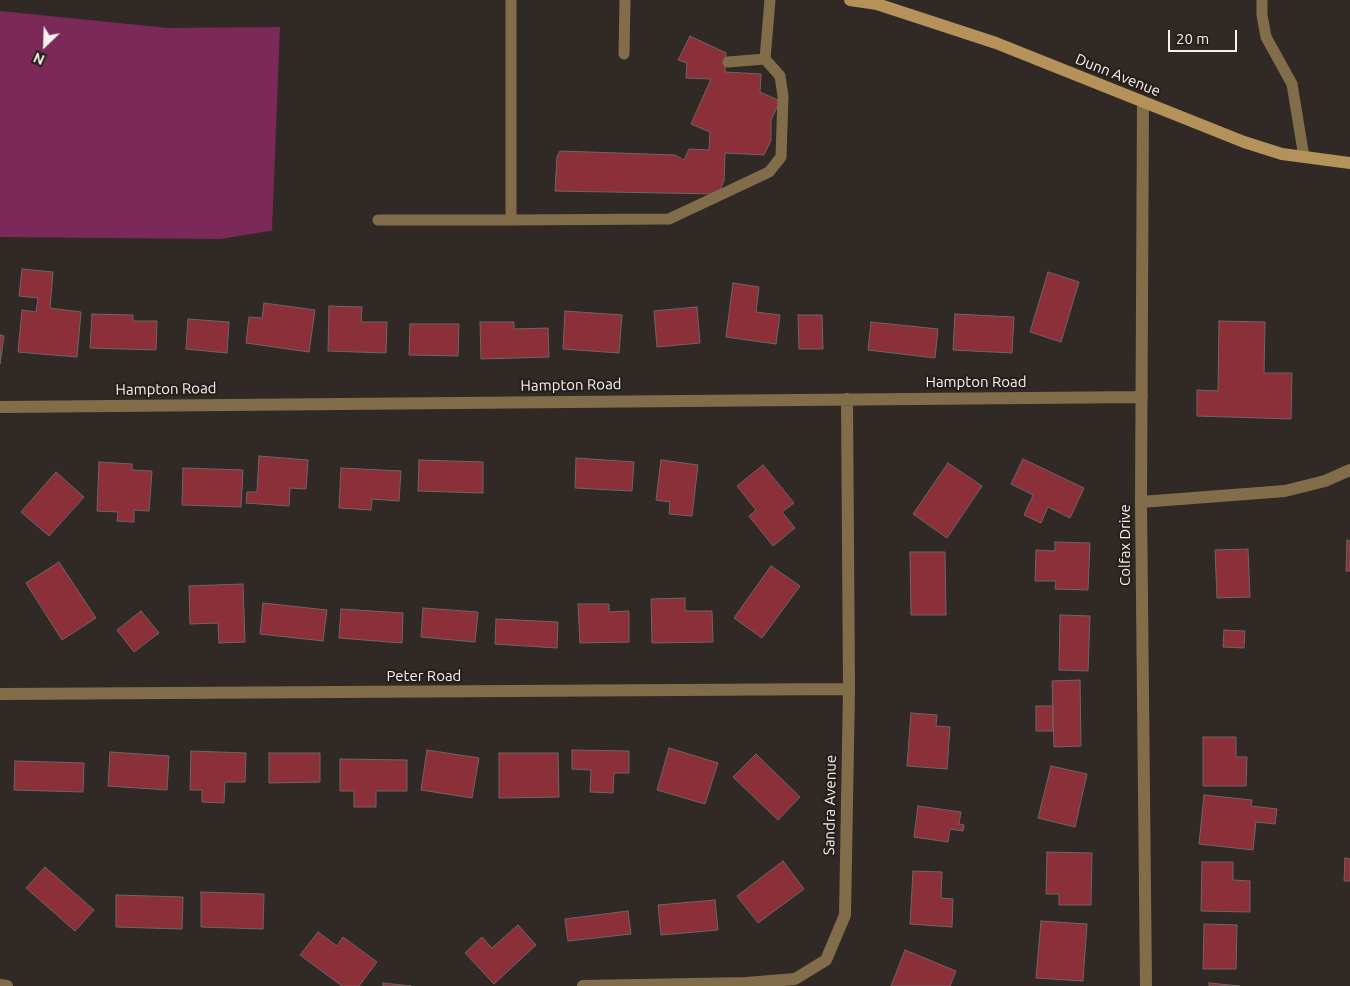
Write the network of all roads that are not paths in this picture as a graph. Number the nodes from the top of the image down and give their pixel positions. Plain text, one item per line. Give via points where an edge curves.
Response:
1 (511, 0) edge
2 (625, 0) edge
3 (770, 0) edge
4 (850, 0) edge
5 (1262, 0) edge
6 (877, 2) edge
7 (624, 54) dead end
8 (765, 59) junction
9 (728, 62) dead end
10 (1143, 103) junction
11 (1304, 157) junction
12 (1350, 163) edge
13 (378, 220) dead end
14 (511, 220) junction
15 (1142, 397) junction
16 (847, 399) junction
17 (0, 407) edge
18 (1350, 470) edge
19 (1141, 502) junction
20 (848, 689) junction
21 (0, 694) edge
22 (0, 985) edge
23 (7, 986) edge
24 (583, 986) edge
25 (1146, 986) edge

1 - 14 lane
2 - 7 lane
3 - 8 lane
4 - 6 main road, Dunn Avenue
5 - 11 lane via 1266,37 1292,84
6 - 10 main road, Dunn Avenue via 996,43
8 - 9 lane
8 - 14 lane via 780,76 783,96 781,157 769,172 669,219
10 - 11 main road, Dunn Avenue via 1244,142
10 - 15 street, Colfax Drive
11 - 12 main road, Dunn Avenue
13 - 14 lane
15 - 16 street, Hampton Road
15 - 19 street, Colfax Drive
16 - 17 street, Hampton Road
16 - 20 street, Sandra Avenue
18 - 19 street via 1325,481 1285,491
19 - 25 street, Colfax Drive
20 - 21 street, Peter Road
20 - 24 street, Sandra Avenue via 845,915 826,960 795,979
22 - 23 street

